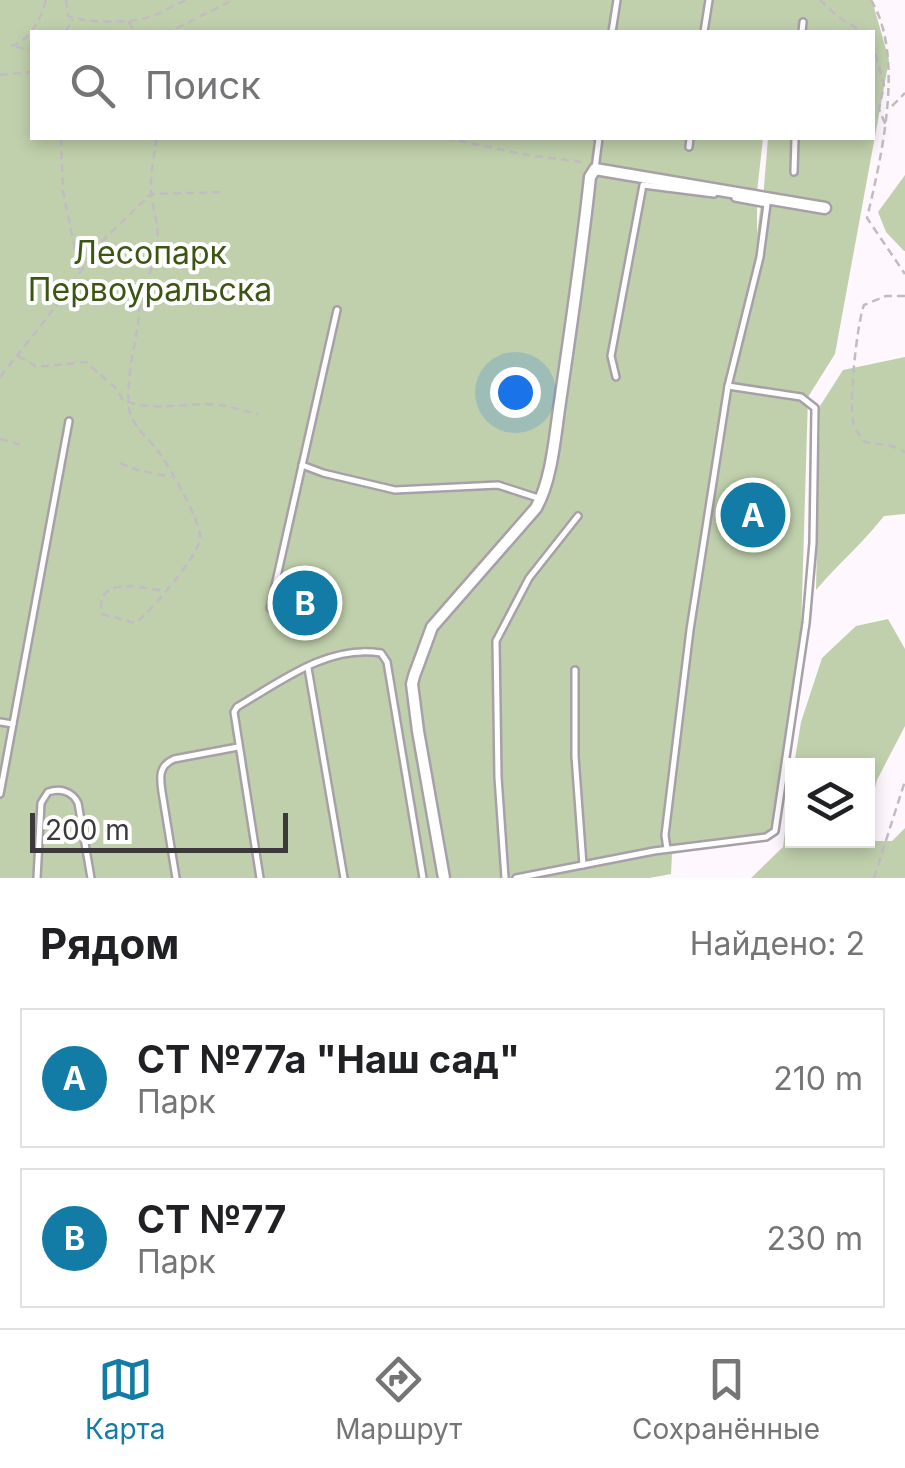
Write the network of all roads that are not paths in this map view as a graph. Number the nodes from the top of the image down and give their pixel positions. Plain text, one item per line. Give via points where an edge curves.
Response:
1 (617, 0) edge
2 (709, 0) edge
3 (803, 22) dead end
4 (612, 30) edge
5 (704, 30) edge
6 (802, 30) edge
7 (598, 140) edge
8 (690, 140) edge
9 (795, 140) edge
10 (688, 147) dead end
11 (591, 166) junction
12 (794, 172) dead end
13 (826, 208) dead end
14 (338, 310) dead end
15 (616, 377) dead end
16 (728, 386) junction
17 (68, 421) dead end
18 (302, 465) junction
19 (541, 499) junction
20 (578, 516) dead end
21 (270, 608) dead end
22 (308, 668) junction
23 (575, 670) dead end
24 (0, 722) edge
25 (13, 724) junction
26 (238, 746) junction
27 (0, 794) edge
28 (667, 850) junction
29 (582, 865) junction
30 (37, 878) edge
31 (91, 878) edge
32 (176, 878) edge
33 (260, 878) edge
34 (344, 878) edge
35 (422, 878) edge
36 (444, 878) edge
37 (505, 878) edge
38 (516, 878) edge

1 - 4 lane
2 - 5 lane
3 - 6 lane
7 - 11 lane
8 - 10 lane
9 - 12 lane
11 - 13 street
11 - 19 street
14 - 18 lane
15 - 16 lane via 611,356 643,185 767,204
16 - 28 lane via 690,630
16 - 28 lane via 801,397 815,408 813,543 799,686 776,831
17 - 25 lane
18 - 19 lane via 394,490 498,485
18 - 21 lane
19 - 36 street via 432,627 414,676
20 - 37 lane via 529,578 496,642
22 - 26 lane via 237,707
22 - 34 lane
22 - 35 lane via 352,651 384,655
23 - 29 lane
24 - 25 lane
25 - 27 lane
26 - 32 lane via 174,759 162,769
26 - 33 lane
28 - 29 lane
29 - 38 lane
30 - 31 lane via 41,803 48,792 60,790 78,802

